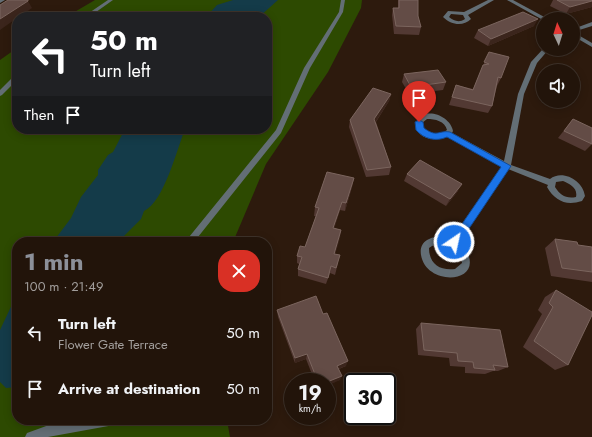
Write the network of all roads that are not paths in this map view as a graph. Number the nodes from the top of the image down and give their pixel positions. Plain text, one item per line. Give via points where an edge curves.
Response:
1 (3, 0) edge
2 (111, 0) edge
3 (343, 0) edge
4 (492, 0) edge
5 (509, 0) edge
6 (0, 2) edge
7 (93, 12) edge
8 (465, 14) dead end
9 (536, 14) edge
10 (592, 24) edge
11 (580, 28) edge
12 (580, 38) edge
13 (592, 45) edge
14 (540, 56) edge
15 (12, 81) edge
16 (0, 94) edge
17 (448, 134) dead end
18 (507, 166) junction
19 (551, 183) dead end
20 (193, 237) edge
21 (454, 242) junction
22 (84, 425) edge
23 (32, 437) edge

1 - 6 street
2 - 7 street
3 - 20 street via 341,12 306,68 280,130
4 - 8 street
5 - 9 street
10 - 11 street
12 - 13 street
14 - 18 street via 534,62 521,94
15 - 16 street
17 - 18 street
18 - 19 street
18 - 21 street
21 - 21 street via 441,238 425,247 424,253 430,265 442,274 450,275 462,270 466,265 460,247
22 - 23 street via 49,431

